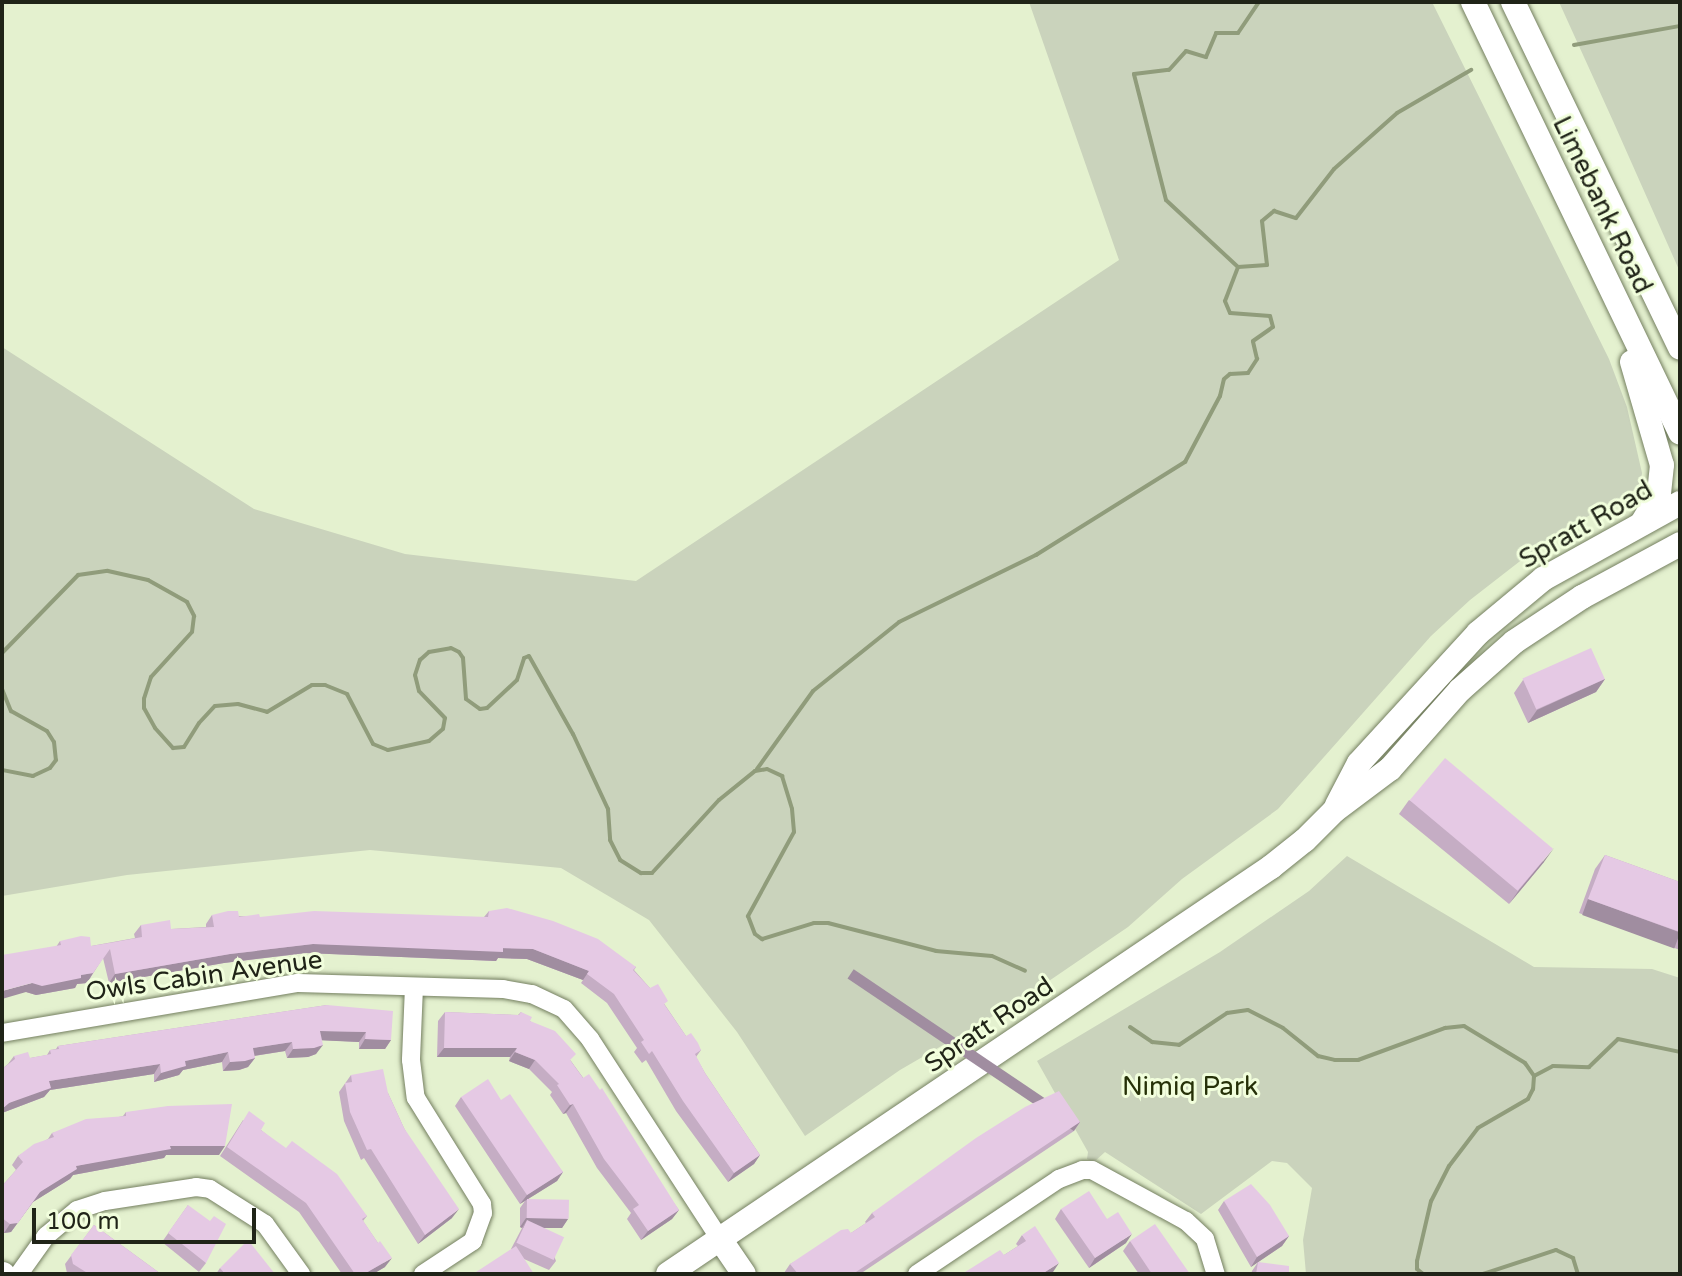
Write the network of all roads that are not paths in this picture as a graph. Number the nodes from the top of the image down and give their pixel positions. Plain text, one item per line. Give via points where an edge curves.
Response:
1 (1473, 2) edge
2 (1513, 2) edge
3 (1606, 279) junction
4 (1680, 348) edge
5 (1680, 433) edge
6 (1680, 503) edge
7 (1641, 524) junction
8 (1680, 544) edge
9 (1680, 564) edge
10 (1629, 571) junction
11 (1334, 811) junction
12 (414, 987) junction
13 (2, 1033) edge
14 (720, 1239) junction
15 (19, 1274) edge
16 (301, 1274) edge
17 (423, 1274) edge
18 (668, 1274) edge
19 (744, 1274) edge
20 (917, 1274) edge
21 (1216, 1274) edge

1 - 3 street, Limebank Road
2 - 4 street, Limebank Road
3 - 5 street, Limebank Road
3 - 7 street via 1662,465 1659,495
6 - 7 street, Spratt Road
7 - 11 street, Spratt Road via 1543,579 1478,633 1359,763
8 - 10 street, Spratt Road
9 - 10 street
10 - 11 street, Spratt Road via 1514,642 1460,690 1390,769
11 - 14 street, Spratt Road via 1271,867
12 - 13 street, Owls Cabin Avenue via 298,983
12 - 14 street, Owls Cabin Avenue via 520,991 564,1009 590,1039
12 - 17 street via 411,1060 416,1098 483,1213 473,1241
14 - 18 street, Spratt Road
14 - 19 street
15 - 16 street via 46,1236 77,1210 196,1187 210,1189 265,1224
20 - 21 street via 1059,1179 1082,1170 1092,1170 1186,1221 1205,1239

